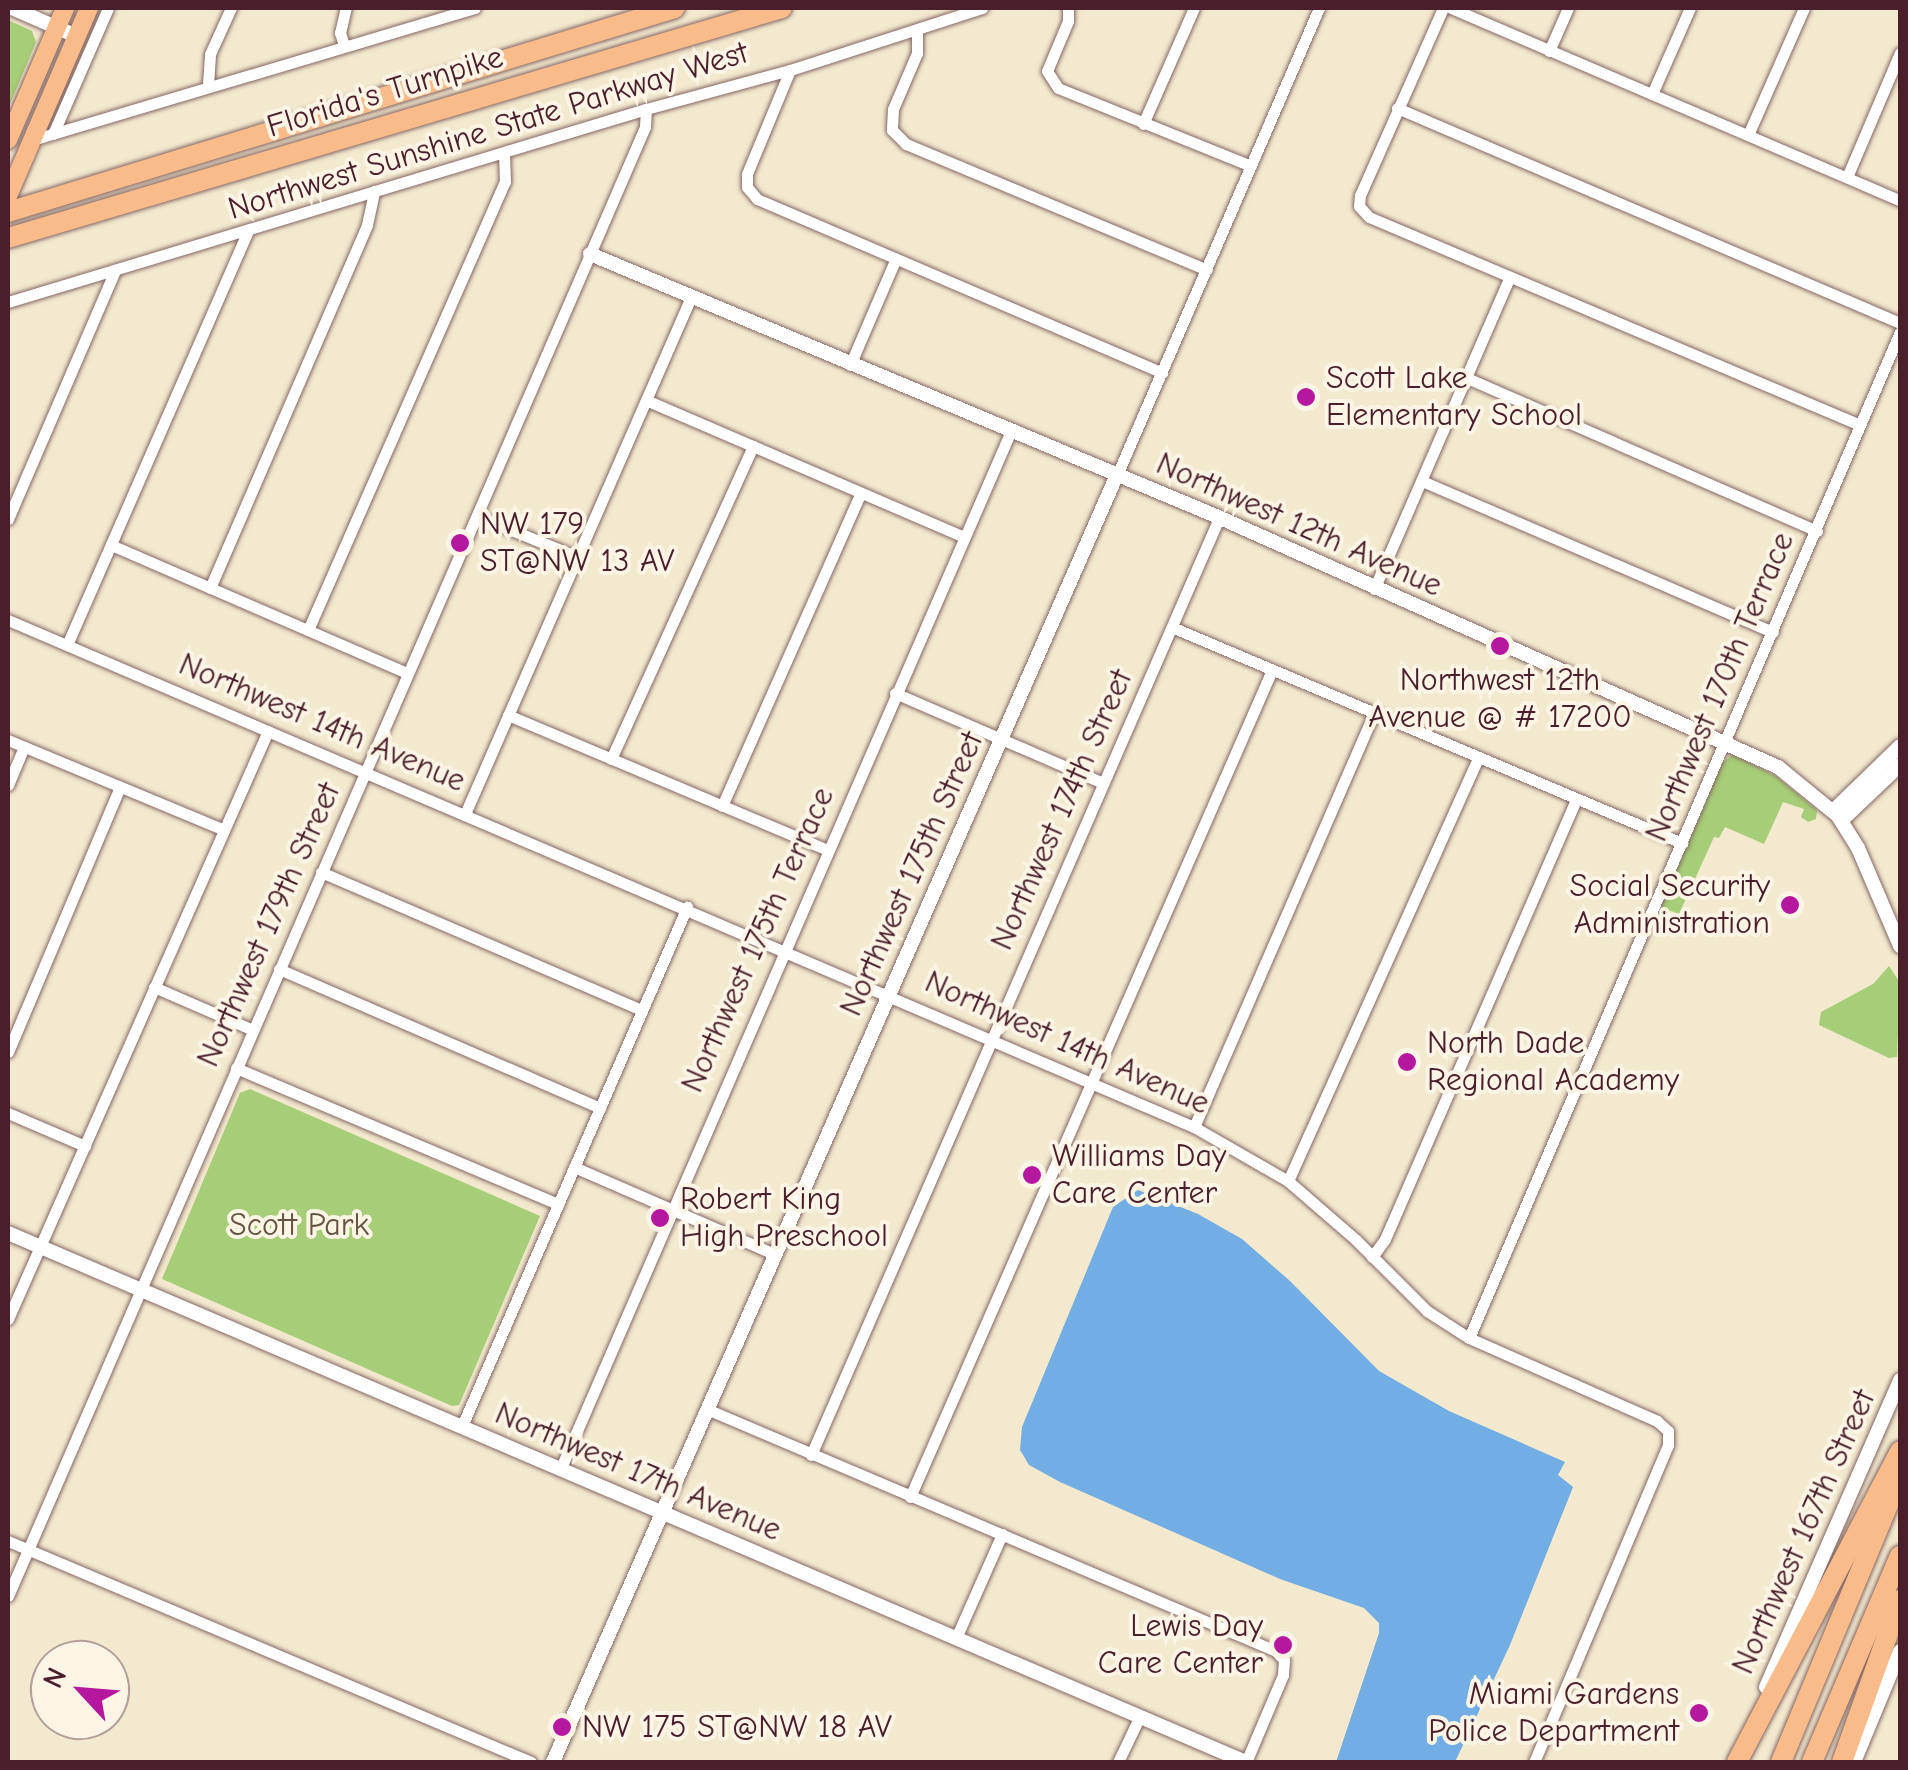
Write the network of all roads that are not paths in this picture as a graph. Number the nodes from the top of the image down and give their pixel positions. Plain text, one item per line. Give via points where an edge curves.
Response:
1 (12, 8) edge
2 (65, 8) edge
3 (89, 8) edge
4 (108, 8) edge
5 (231, 8) edge
6 (346, 8) edge
7 (473, 8) edge
8 (674, 8) edge
9 (782, 8) edge
10 (982, 8) edge
11 (1068, 8) edge
12 (1194, 8) edge
13 (1319, 8) edge
14 (1443, 8) edge
15 (1451, 8) edge
16 (1568, 8) edge
17 (1690, 8) edge
18 (1804, 8) edge
19 (56, 28) junction
20 (918, 30) junction
21 (76, 36) junction
22 (344, 45) junction
23 (1549, 51) junction
24 (1900, 54) edge
25 (790, 70) junction
26 (208, 84) junction
27 (1652, 94) junction
28 (68, 98) junction
29 (1396, 108) junction
30 (646, 109) junction
31 (98, 120) junction
32 (1143, 124) junction
33 (53, 134) junction
34 (1748, 135) junction
35 (8, 140) edge
36 (32, 140) junction
37 (504, 156) junction
38 (1251, 166) junction
39 (1847, 177) junction
40 (374, 191) junction
41 (1900, 200) edge
42 (12, 205) edge
43 (248, 230) junction
44 (8, 238) edge
45 (590, 254) junction
46 (896, 258) junction
47 (116, 270) junction
48 (1207, 270) junction
49 (1509, 278) junction
50 (691, 297) junction
51 (8, 302) edge
52 (1900, 322) edge
53 (1900, 332) edge
54 (850, 365) junction
55 (1162, 373) junction
56 (1467, 378) junction
57 (646, 400) junction
58 (1860, 425) junction
59 (1010, 432) junction
60 (753, 446) junction
61 (1117, 475) junction
62 (1422, 481) junction
63 (861, 492) junction
64 (477, 516) junction
65 (1219, 518) junction
66 (8, 519) edge
67 (1817, 531) junction
68 (964, 537) junction
69 (111, 545) junction
70 (578, 557) junction
71 (210, 588) junction
72 (1374, 589) junction
73 (8, 620) edge
74 (1174, 628) junction
75 (308, 630) junction
76 (1773, 632) junction
77 (67, 645) junction
78 (1272, 670) junction
79 (407, 674) junction
80 (895, 693) junction
81 (1374, 714) junction
82 (508, 715) junction
83 (268, 731) junction
84 (8, 740) edge
85 (1003, 740) junction
86 (1726, 740) junction
87 (1900, 746) edge
88 (24, 747) junction
89 (611, 758) junction
90 (1478, 758) junction
91 (1900, 765) edge
92 (365, 773) junction
93 (1104, 783) junction
94 (8, 785) edge
95 (120, 787) junction
96 (1576, 799) junction
97 (722, 806) junction
98 (465, 814) junction
99 (1837, 816) junction
100 (224, 830) junction
101 (1682, 843) junction
102 (828, 850) junction
103 (320, 872) junction
104 (687, 908) junction
105 (1900, 946) edge
106 (784, 950) junction
107 (279, 970) junction
108 (154, 987) junction
109 (887, 994) junction
110 (642, 1010) junction
111 (252, 1030) junction
112 (990, 1041) junction
113 (8, 1052) edge
114 (236, 1068) junction
115 (1091, 1082) junction
116 (600, 1108) junction
117 (8, 1112) edge
118 (1194, 1127) junction
119 (85, 1146) junction
120 (574, 1167) junction
121 (1288, 1181) junction
122 (558, 1204) junction
123 (671, 1209) junction
124 (8, 1233) edge
125 (40, 1247) junction
126 (776, 1255) junction
127 (1372, 1257) junction
128 (141, 1290) junction
129 (8, 1319) edge
130 (1469, 1338) junction
131 (1900, 1380) edge
132 (709, 1410) junction
133 (462, 1426) junction
134 (1900, 1451) edge
135 (811, 1455) junction
136 (560, 1470) junction
137 (1900, 1474) edge
138 (910, 1496) junction
139 (663, 1514) junction
140 (1002, 1534) junction
141 (8, 1541) edge
142 (28, 1550) junction
143 (1900, 1556) edge
144 (8, 1596) edge
145 (1900, 1600) edge
146 (956, 1638) junction
147 (1900, 1651) edge
148 (1138, 1718) junction
149 (531, 1762) edge
150 (553, 1762) edge
151 (1118, 1762) edge
152 (1246, 1762) edge
153 (1534, 1762) edge
154 (1737, 1762) edge
155 (1781, 1762) edge
156 (1812, 1762) edge
157 (1842, 1762) edge
158 (1854, 1762) edge

1 - 19 street
2 - 19 main road
3 - 21 main road
4 - 28 street
5 - 26 street via 205,71
6 - 22 street
7 - 22 street
8 - 42 highway, Florida's Turnpike
9 - 44 highway, Florida's Turnpike
10 - 20 street, Northwest Sunshine State Parkway West
11 - 32 street via 1047,71 1058,88
12 - 32 street
13 - 38 street, Northwest 175th Street
14 - 29 street
15 - 23 street
16 - 23 street
17 - 27 street
18 - 34 street
19 - 21 street
19 - 35 main road
20 - 25 street, Northwest Sunshine State Parkway West
20 - 48 street via 917,53 893,109 892,130 906,144
21 - 36 main road
22 - 26 street
23 - 27 street
24 - 39 street
25 - 30 street, Northwest Sunshine State Parkway West
25 - 46 street via 747,188 757,199
26 - 31 street
27 - 34 street
28 - 31 street via 75,114
28 - 33 street
29 - 49 street via 1359,206 1369,217
29 - 52 street
30 - 37 street, Northwest Sunshine State Parkway West
30 - 45 street, Northwest 179th Street via 645,127
31 - 33 street
32 - 38 street
33 - 36 street
34 - 39 street
36 - 42 main road
37 - 40 street, Northwest Sunshine State Parkway West
37 - 75 street via 505,182
38 - 48 street, Northwest 175th Street
39 - 41 street
40 - 43 street, Northwest Sunshine State Parkway West
40 - 71 street via 367,225
43 - 47 street, Northwest Sunshine State Parkway West
43 - 69 street
45 - 50 street, Northwest 12th Avenue
45 - 64 street, Northwest 179th Street
46 - 54 street
46 - 55 street
47 - 51 street, Northwest Sunshine State Parkway West
47 - 66 street
48 - 55 street, Northwest 175th Street
49 - 56 street
49 - 58 street
50 - 54 street, Northwest 12th Avenue
50 - 57 street
53 - 58 street, Northwest 170th Terrace
54 - 59 street, Northwest 12th Avenue
55 - 61 street, Northwest 175th Street
56 - 62 street
56 - 67 street
57 - 60 street
57 - 70 street
58 - 67 street, Northwest 170th Terrace
59 - 61 street, Northwest 12th Avenue
59 - 68 street, Northwest 175th Terrace
60 - 63 street
60 - 89 street
61 - 65 street, Northwest 12th Avenue
61 - 85 street, Northwest 175th Street
62 - 72 street
62 - 76 street
63 - 68 street
63 - 97 street
64 - 70 street
64 - 79 street, Northwest 179th Street
65 - 72 street, Northwest 12th Avenue
65 - 74 street, Northwest 174th Street
67 - 76 street, Northwest 170th Terrace
68 - 80 street, Northwest 175th Terrace
69 - 71 street
69 - 77 street
70 - 82 street
71 - 75 street
72 - 86 street, Northwest 12th Avenue
73 - 77 street, Northwest 14th Avenue
74 - 78 street
74 - 93 street, Northwest 174th Street
75 - 79 street
76 - 86 street, Northwest 170th Terrace
77 - 83 street, Northwest 14th Avenue
78 - 81 street
78 - 115 street
79 - 92 street, Northwest 179th Street
80 - 85 street
80 - 102 street, Northwest 175th Terrace
81 - 90 street
81 - 118 street
82 - 89 street
82 - 98 street
83 - 92 street, Northwest 14th Avenue
83 - 100 street
84 - 88 street
85 - 93 street
85 - 109 street, Northwest 175th Street
86 - 99 street, Northwest 12th Avenue via 1778,766
86 - 101 street, Northwest 170th Terrace
87 - 99 street
88 - 94 street
88 - 95 street
89 - 97 street
90 - 96 street
90 - 121 street
91 - 99 street
92 - 98 street, Northwest 14th Avenue
92 - 103 street, Northwest 179th Street
93 - 112 street, Northwest 174th Street
95 - 100 street
95 - 113 street
96 - 101 street
96 - 127 street via 1386,1240
97 - 102 street
98 - 104 street, Northwest 14th Avenue
99 - 105 street, Northwest 12th Avenue
100 - 108 street
101 - 130 street, Northwest 170th Terrace
102 - 106 street, Northwest 175th Terrace
103 - 107 street, Northwest 179th Street
103 - 110 street
104 - 106 street, Northwest 14th Avenue
104 - 110 street
106 - 109 street, Northwest 14th Avenue
106 - 123 street, Northwest 175th Terrace
107 - 111 street, Northwest 179th Street
107 - 116 street
108 - 111 street
108 - 119 street
109 - 112 street, Northwest 14th Avenue
109 - 126 street, Northwest 175th Street
110 - 116 street
111 - 114 street, Northwest 179th Street
112 - 115 street, Northwest 14th Avenue
112 - 135 street, Northwest 174th Street
114 - 122 street
114 - 128 street, Northwest 179th Street
115 - 118 street, Northwest 14th Avenue
115 - 138 street
116 - 120 street
117 - 119 street
118 - 121 street, Northwest 14th Avenue
119 - 125 street
120 - 122 street
120 - 123 street
121 - 127 street, Northwest 14th Avenue
122 - 133 street
123 - 126 street
123 - 136 street, Northwest 175th Terrace
124 - 125 street, Northwest 17th Avenue
125 - 128 street, Northwest 17th Avenue
125 - 129 street
126 - 132 street, Northwest 175th Street
127 - 130 street, Northwest 14th Avenue via 1427,1311
128 - 133 street, Northwest 17th Avenue
128 - 142 street, Northwest 179th Street
130 - 153 street, Northwest 14th Avenue via 1668,1431 1668,1445
131 - 154 street, Northwest 167th Street
132 - 135 street
132 - 139 street, Northwest 175th Street
133 - 136 street, Northwest 17th Avenue
134 - 154 highway
135 - 138 street
136 - 139 street, Northwest 17th Avenue
137 - 155 highway
138 - 140 street
139 - 146 street, Northwest 17th Avenue
139 - 150 street, Northwest 175th Street
140 - 146 street
140 - 152 street via 1276,1651 1284,1675
141 - 142 street
142 - 144 street, Northwest 179th Street
142 - 149 street
143 - 156 highway
145 - 157 highway
146 - 148 street, Northwest 17th Avenue
147 - 158 street
148 - 151 street
148 - 152 street, Northwest 17th Avenue

